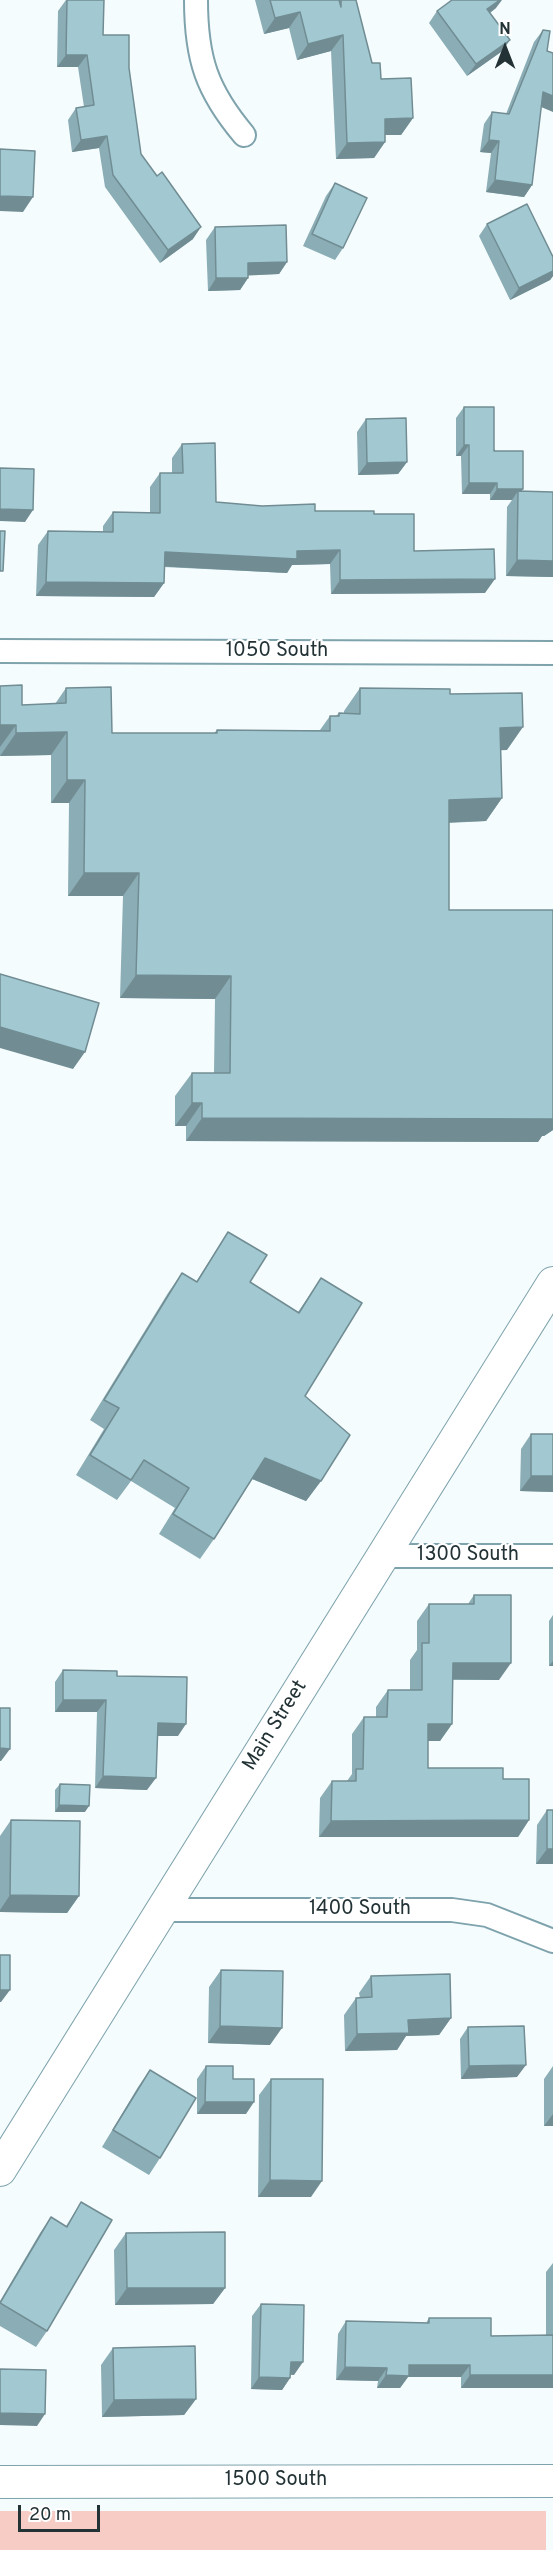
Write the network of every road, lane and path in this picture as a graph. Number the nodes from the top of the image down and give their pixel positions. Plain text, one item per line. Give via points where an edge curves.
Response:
1 (196, 0) edge
2 (244, 135) dead end
3 (0, 651) edge
4 (553, 653) edge
5 (553, 1283) edge
6 (382, 1556) junction
7 (553, 1556) edge
8 (162, 1910) junction
9 (553, 1941) edge
10 (0, 2170) edge
11 (553, 2481) edge
12 (0, 2482) edge

1 - 2 street via 199,52 207,80 223,110
3 - 4 street, 1050 South
5 - 6 street, Main Street
6 - 7 street, 1300 South
6 - 8 street, Main Street
8 - 9 street, 1400 South via 453,1910 487,1915
8 - 10 street, Main Street
11 - 12 street, 1500 South

